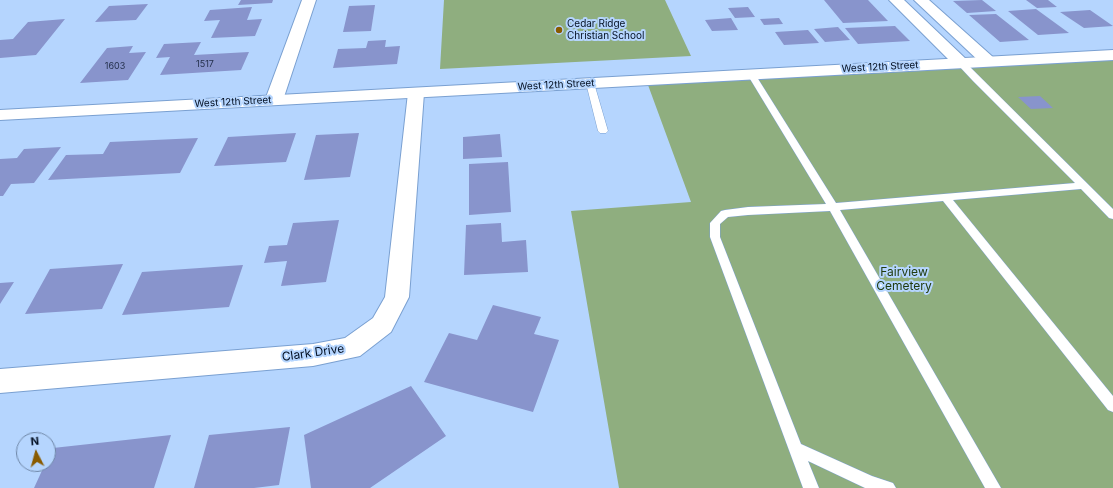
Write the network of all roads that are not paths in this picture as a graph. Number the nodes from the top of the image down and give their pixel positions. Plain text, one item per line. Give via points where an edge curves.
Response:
1 (309, 0) edge
2 (896, 0) edge
3 (921, 0) edge
4 (1113, 55) edge
5 (988, 61) junction
6 (961, 63) junction
7 (751, 74) junction
8 (590, 83) junction
9 (416, 93) junction
10 (274, 100) junction
11 (0, 115) edge
12 (603, 131) dead end
13 (1082, 186) junction
14 (945, 197) junction
15 (833, 207) junction
16 (1113, 215) edge
17 (0, 381) edge
18 (1113, 406) edge
19 (797, 449) junction
20 (812, 488) edge
21 (888, 488) edge
22 (993, 488) edge

1 - 10 main road
2 - 6 main road
3 - 5 main road
4 - 5 main road, West 12th Street
5 - 6 main road, West 12th Street
6 - 7 main road, West 12th Street
6 - 13 lane
7 - 8 main road, West 12th Street
7 - 15 lane
8 - 9 main road, West 12th Street
8 - 12 lane
9 - 10 main road, West 12th Street
9 - 17 main road, Clark Drive via 397,297 382,325 351,348 313,356
10 - 11 main road, West 12th Street
13 - 14 lane
13 - 16 lane
14 - 15 lane
14 - 18 lane
15 - 19 lane via 725,214 715,223 715,237
15 - 22 lane
19 - 20 lane
19 - 21 lane via 871,483

